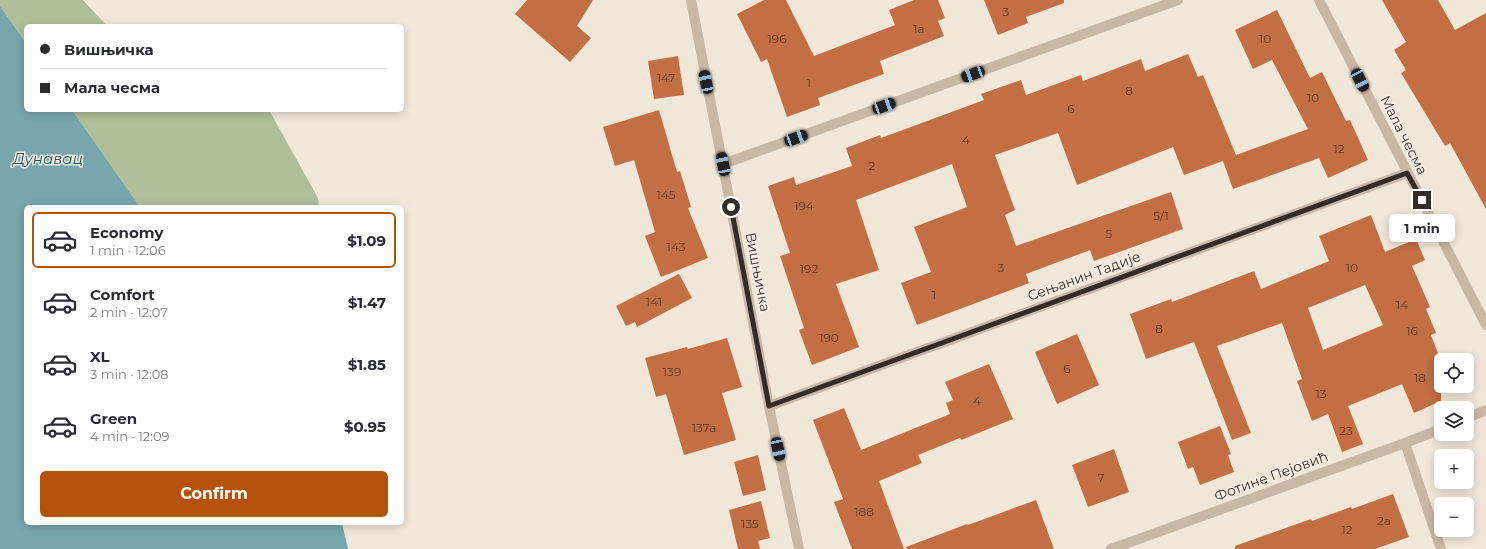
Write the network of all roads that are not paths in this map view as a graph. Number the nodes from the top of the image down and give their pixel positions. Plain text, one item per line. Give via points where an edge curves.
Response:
1 (691, 0) edge
2 (1178, 0) edge
3 (1319, 0) edge
4 (723, 164) junction
5 (1407, 173) junction
6 (1486, 325) edge
7 (769, 406) junction
8 (1486, 410) edge
9 (1474, 415) edge
10 (1434, 432) edge
11 (1405, 443) junction
12 (1116, 548) edge
13 (799, 549) edge
14 (1441, 549) edge

1 - 4 street, Вишњичка
2 - 4 street
3 - 5 street, Мала чесма
4 - 7 street, Вишњичка
5 - 6 street, Мала чесма
5 - 7 street, Сењанин Тадије
7 - 13 street, Вишњичка
8 - 9 street
10 - 11 street, Фотине Пејовић
11 - 12 street, Фотине Пејовић
11 - 14 street

